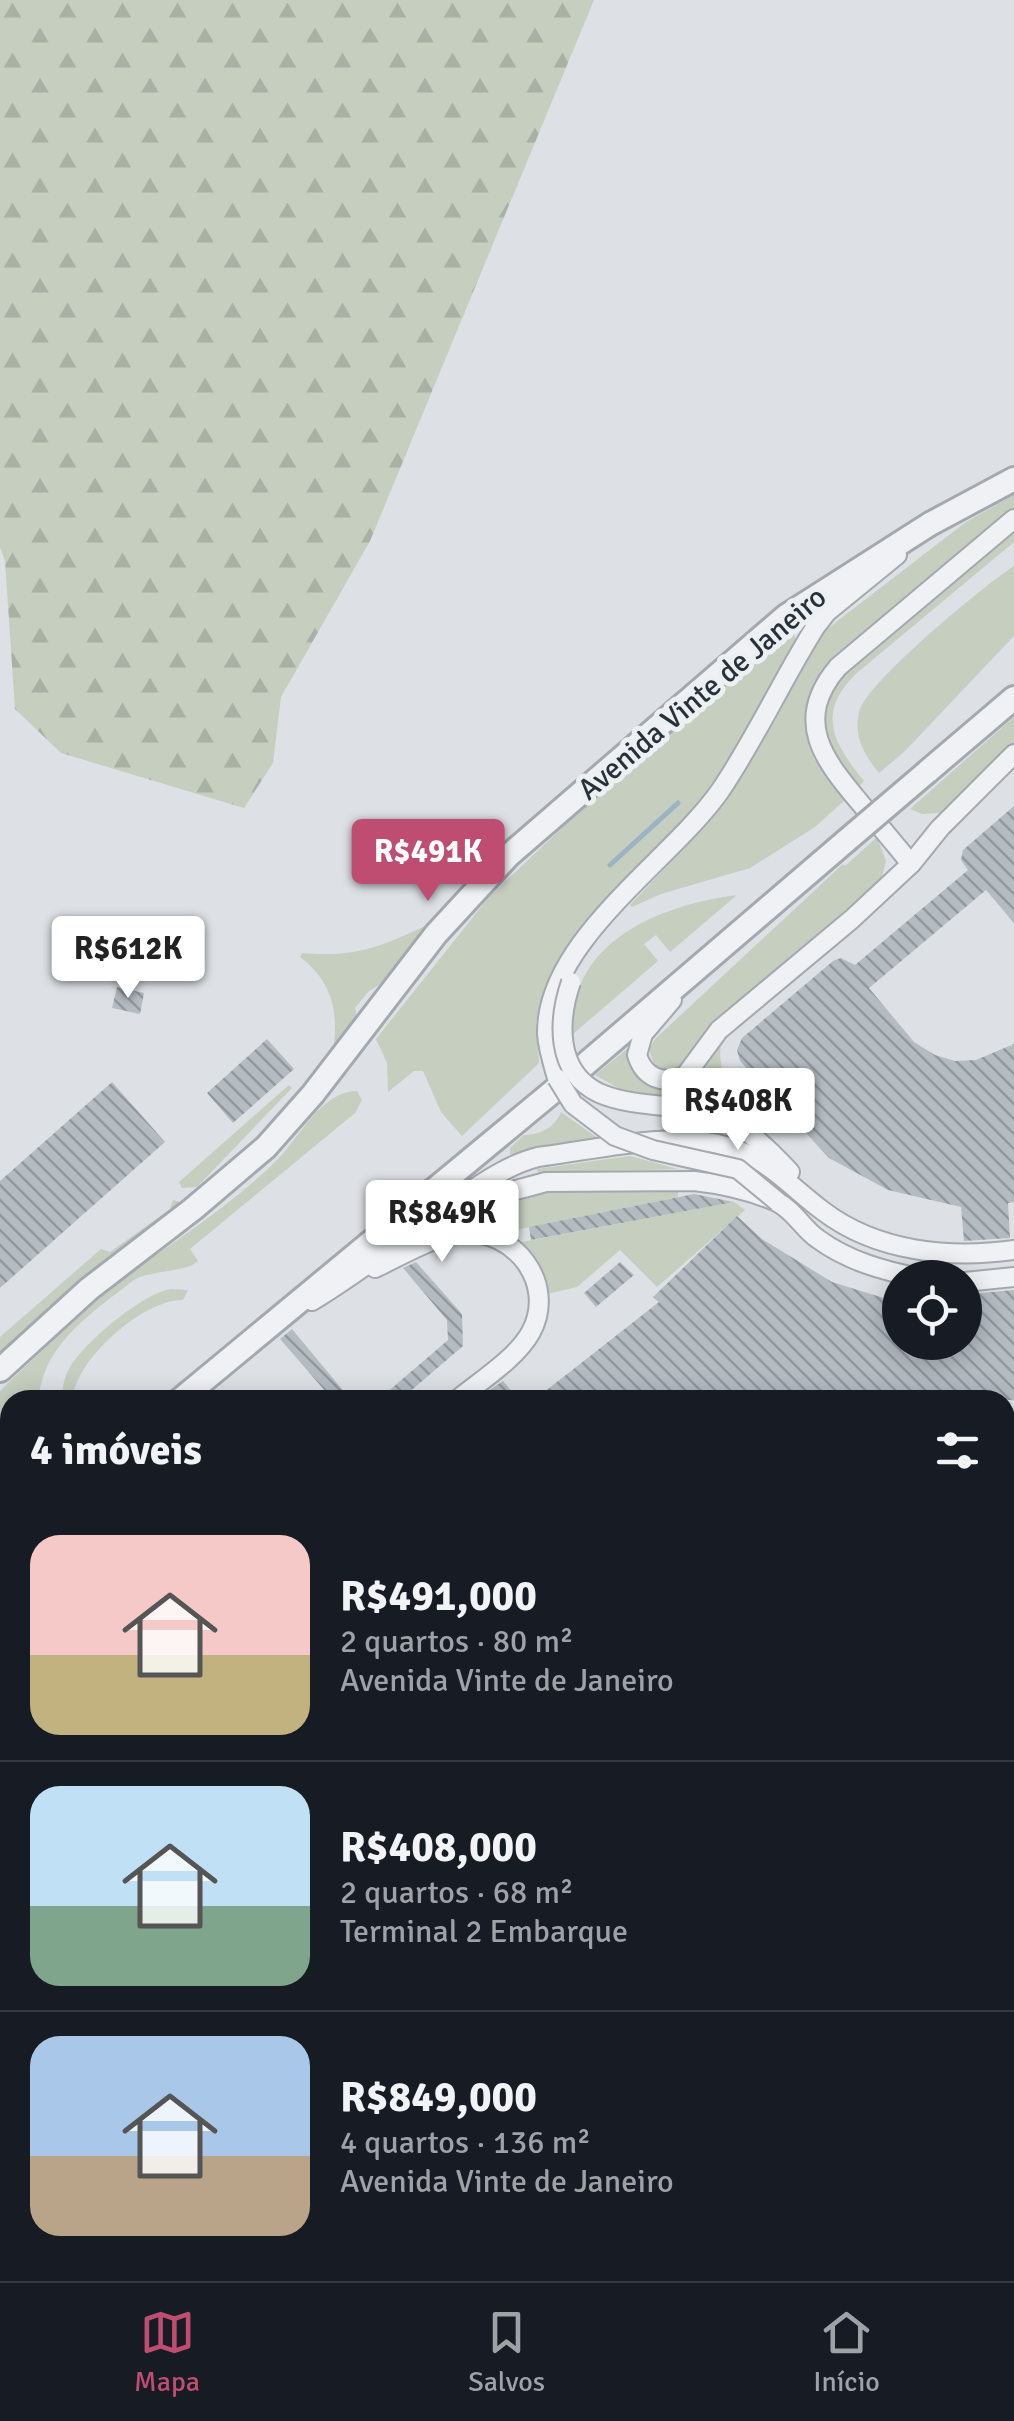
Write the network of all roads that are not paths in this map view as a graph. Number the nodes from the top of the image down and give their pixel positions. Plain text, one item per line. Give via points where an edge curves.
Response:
1 (1014, 479) edge
2 (1014, 520) edge
3 (930, 524) junction
4 (1014, 698) edge
5 (1014, 754) edge
6 (911, 864) junction
7 (709, 958) junction
8 (566, 980) junction
9 (811, 1201) junction
10 (782, 1205) junction
11 (390, 1247) junction
12 (1014, 1250) edge
13 (882, 1270) edge
14 (1014, 1276) edge
15 (982, 1280) edge
16 (343, 1283) junction
17 (277, 1322) junction
18 (0, 1370) edge
19 (192, 1390) edge
20 (469, 1390) edge

1 - 3 street, Avenida Vinte de Janeiro
2 - 6 street via 838,667 819,699 824,756
3 - 8 street via 827,612 719,792 611,908
3 - 18 street, Avenida Vinte de Janeiro via 786,616 508,856 436,934 266,1147
4 - 7 street, bridge
5 - 6 street
6 - 7 street via 719,1030 684,1076 655,1078 639,1062 638,1045
7 - 17 street
8 - 9 street, bridge via 562,1038 579,1078 600,1093 715,1114 750,1132
8 - 10 street, bridge via 550,1008 547,1036 557,1078 573,1104 628,1142 738,1169
9 - 11 street via 744,1152 699,1140 538,1157 478,1186
9 - 12 street via 836,1220 888,1242 953,1255
10 - 11 street via 694,1180 546,1182
10 - 13 street via 818,1240
11 - 16 street
14 - 15 street
16 - 17 street
16 - 20 street via 453,1234 509,1244 528,1263 536,1284 534,1326
17 - 19 street

